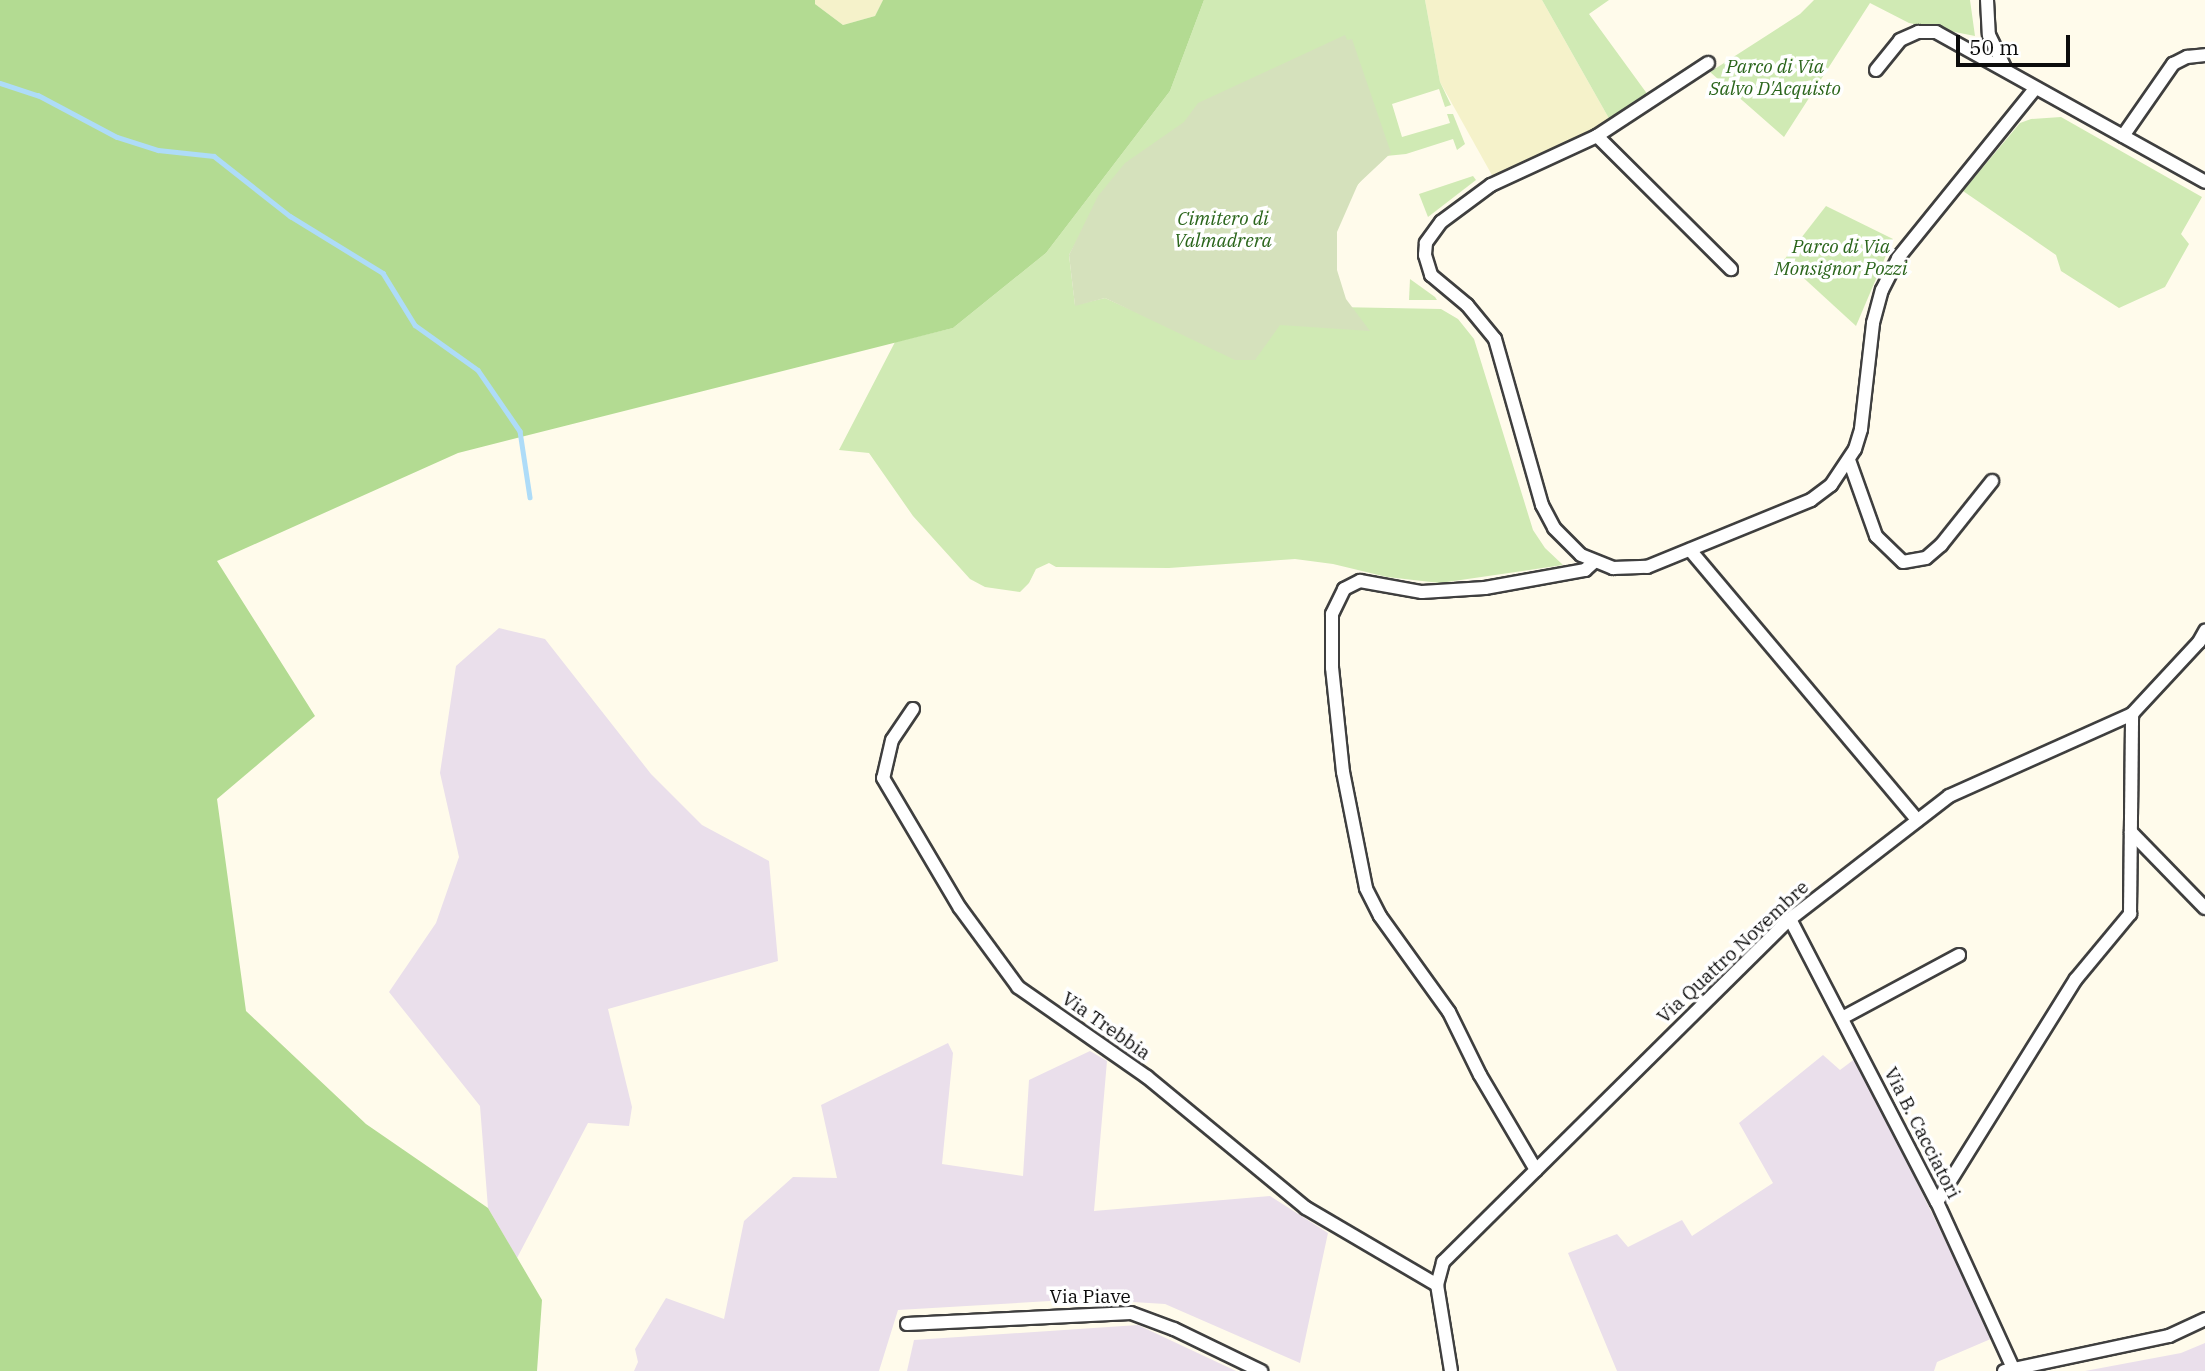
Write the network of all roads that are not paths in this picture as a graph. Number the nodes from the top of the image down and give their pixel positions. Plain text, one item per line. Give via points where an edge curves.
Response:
1 (1987, 0) edge
2 (1989, 35) junction
3 (1964, 47) junction
4 (2205, 55) edge
5 (1707, 62) dead end
6 (2005, 68) junction
7 (1876, 70) dead end
8 (2035, 89) junction
9 (1597, 136) junction
10 (2123, 136) junction
11 (2205, 182) edge
12 (1731, 270) dead end
13 (1849, 460) junction
14 (1992, 481) dead end
15 (1690, 550) junction
16 (1594, 562) junction
17 (2205, 631) edge
18 (913, 709) dead end
19 (2132, 714) junction
20 (1917, 820) junction
21 (2131, 832) junction
22 (2205, 908) edge
23 (1790, 919) junction
24 (1959, 955) dead end
25 (1842, 1018) junction
26 (1536, 1170) junction
27 (1937, 1202) junction
28 (1437, 1285) junction
29 (2205, 1319) edge
30 (907, 1324) dead end
31 (2009, 1370) edge
32 (1261, 1371) edge
33 (1451, 1371) edge

1 - 2 street
2 - 3 street via 1979,45
2 - 6 street
3 - 6 street
3 - 7 street via 1936,32 1918,32 1897,43
4 - 10 street via 2173,64
5 - 9 street
6 - 8 street
8 - 10 street
8 - 13 street via 1898,258 1873,323 1861,429
9 - 12 street
9 - 16 street via 1490,184 1432,232 1426,243 1431,275 1467,305 1495,339 1542,505 1554,528
10 - 11 street
13 - 14 street via 1877,536 1903,562 1926,558 1941,545
13 - 15 street via 1811,500
15 - 16 street via 1647,567 1613,568
15 - 20 street
16 - 26 street via 1586,569 1485,588 1422,592 1360,581 1344,589 1332,614 1332,668 1343,772 1366,888 1380,916 1449,1012
17 - 19 street, Via Quattro Novembre
18 - 28 street, Via Trebbia via 892,740 883,778 960,908 1018,987 1147,1077 1307,1208
19 - 20 street, Via Quattro Novembre via 1949,796
19 - 21 street
20 - 23 street, Via Quattro Novembre
21 - 22 street
21 - 27 street via 2130,914 2077,979
23 - 25 street, Via B. Cacciatori
23 - 26 street, Via Quattro Novembre
24 - 25 street
25 - 27 street, Via B. Cacciatori
26 - 28 street, Via Quattro Novembre via 1443,1262
27 - 31 street, Via B. Cacciatori
28 - 33 street
29 - 31 street via 2169,1336
30 - 32 street, Via Piave via 1131,1313

